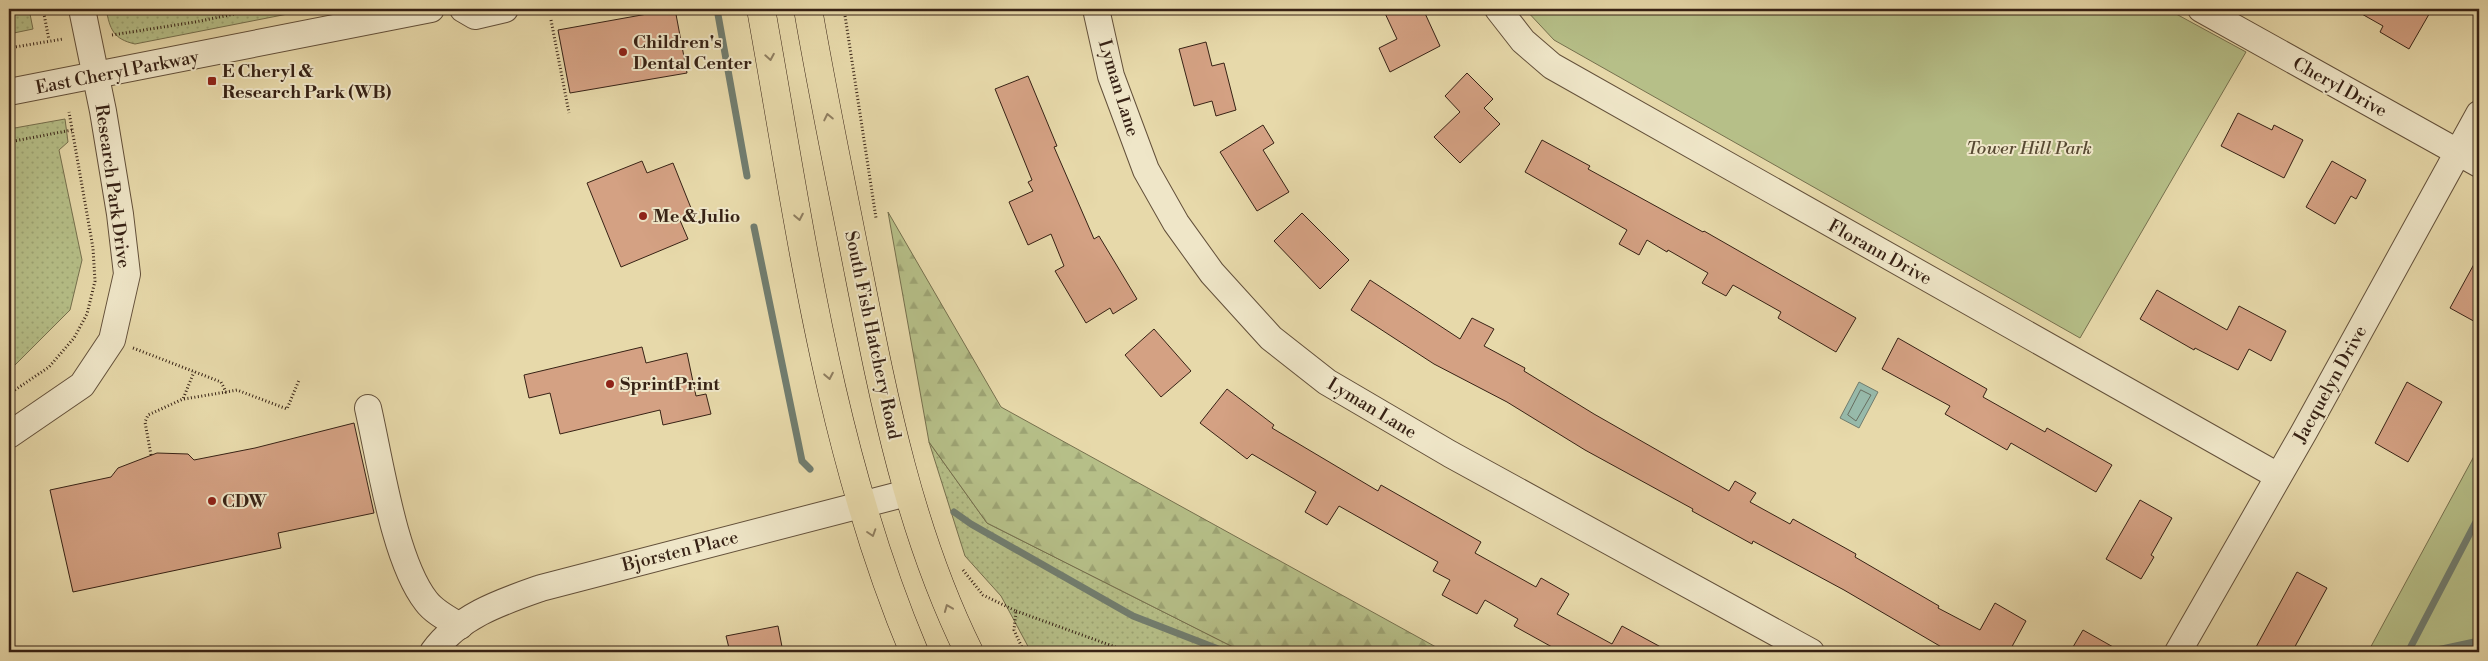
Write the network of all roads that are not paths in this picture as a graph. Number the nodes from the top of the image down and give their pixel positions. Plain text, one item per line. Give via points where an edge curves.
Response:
1 (82, 9) edge
2 (431, 9) edge
3 (463, 9) edge
4 (505, 9) edge
5 (761, 9) edge
6 (808, 9) edge
7 (1096, 9) edge
8 (1498, 9) edge
9 (2201, 9) edge
10 (373, 15) edge
11 (96, 76) junction
12 (9, 92) edge
13 (2479, 114) edge
14 (2469, 159) edge
15 (368, 408) dead end
16 (9, 435) edge
17 (2278, 476) junction
18 (907, 493) junction
19 (863, 505) junction
20 (460, 626) junction
21 (434, 652) edge
22 (914, 652) edge
23 (968, 652) edge
24 (1811, 652) edge
25 (2178, 652) edge

1 - 11 street, Research Park Drive
2 - 10 street, East Cheryl Parkway
3 - 4 street via 475,16
5 -> 19 main road via 829,380
18 -> 6 main road, South Fish Hatchery Road via 882,392
7 - 24 street, Lyman Lane via 1111,76 1146,170 1176,223 1212,273 1271,338 1328,382 1450,454
8 - 17 street, Florann Drive via 1523,41 1552,66
9 - 14 street, Cheryl Drive
10 - 11 street, East Cheryl Parkway
11 - 12 street, East Cheryl Parkway
11 - 16 street, Research Park Drive via 127,274 112,340 82,385
13 - 14 street, Jacquelyn Drive
14 - 17 street, Jacquelyn Drive
15 - 20 street via 398,538 412,581 435,611
17 - 25 street, Jacquelyn Drive
18 - 19 street, Bjorsten Place
23 -> 18 main road, South Fish Hatchery Road via 933,570
19 - 20 street, Bjorsten Place via 541,588 492,605
19 -> 22 main road
20 - 21 street, Bjorsten Place

